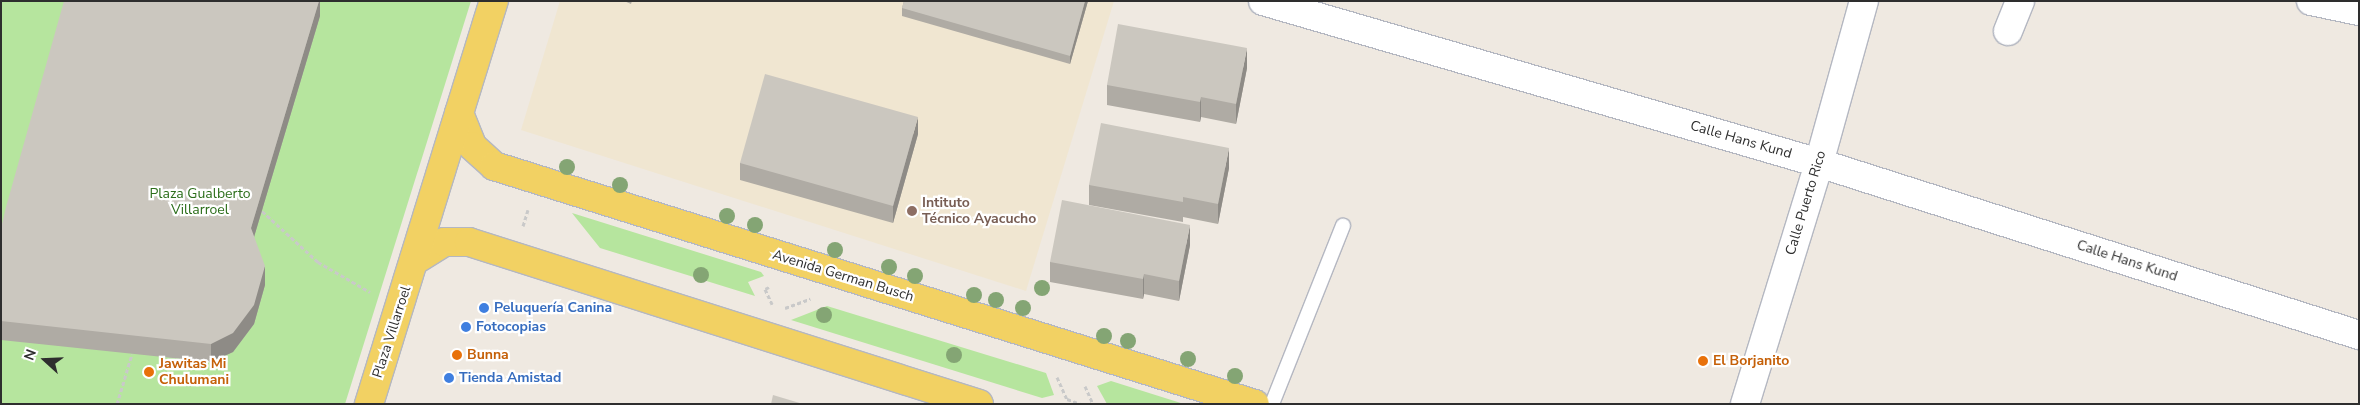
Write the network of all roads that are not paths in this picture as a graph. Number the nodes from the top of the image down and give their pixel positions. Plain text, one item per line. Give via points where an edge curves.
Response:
1 (494, 1) edge
2 (1263, 1) edge
3 (1864, 1) edge
4 (2020, 1) edge
5 (2311, 1) edge
6 (2359, 12) edge
7 (2008, 31) dead end
8 (459, 114) junction
9 (1819, 163) junction
10 (1343, 226) dead end
11 (414, 261) junction
12 (2359, 335) edge
13 (369, 404) edge
14 (979, 404) edge
15 (1254, 404) edge
16 (1272, 404) edge
17 (1744, 404) edge

1 - 8 main road
2 - 9 street, Calle Hans Kund
3 - 9 street, Calle Puerto Rico
4 - 7 street
5 - 6 street
8 - 11 main road, Plaza Villarroel
8 - 15 main road, Avenida German Busch via 472,146 494,166
9 - 12 street, Calle Hans Kund
9 - 17 street, Calle Puerto Rico
10 - 16 lane
11 - 13 main road, Plaza Villarroel
11 - 14 main road via 444,242 469,242

